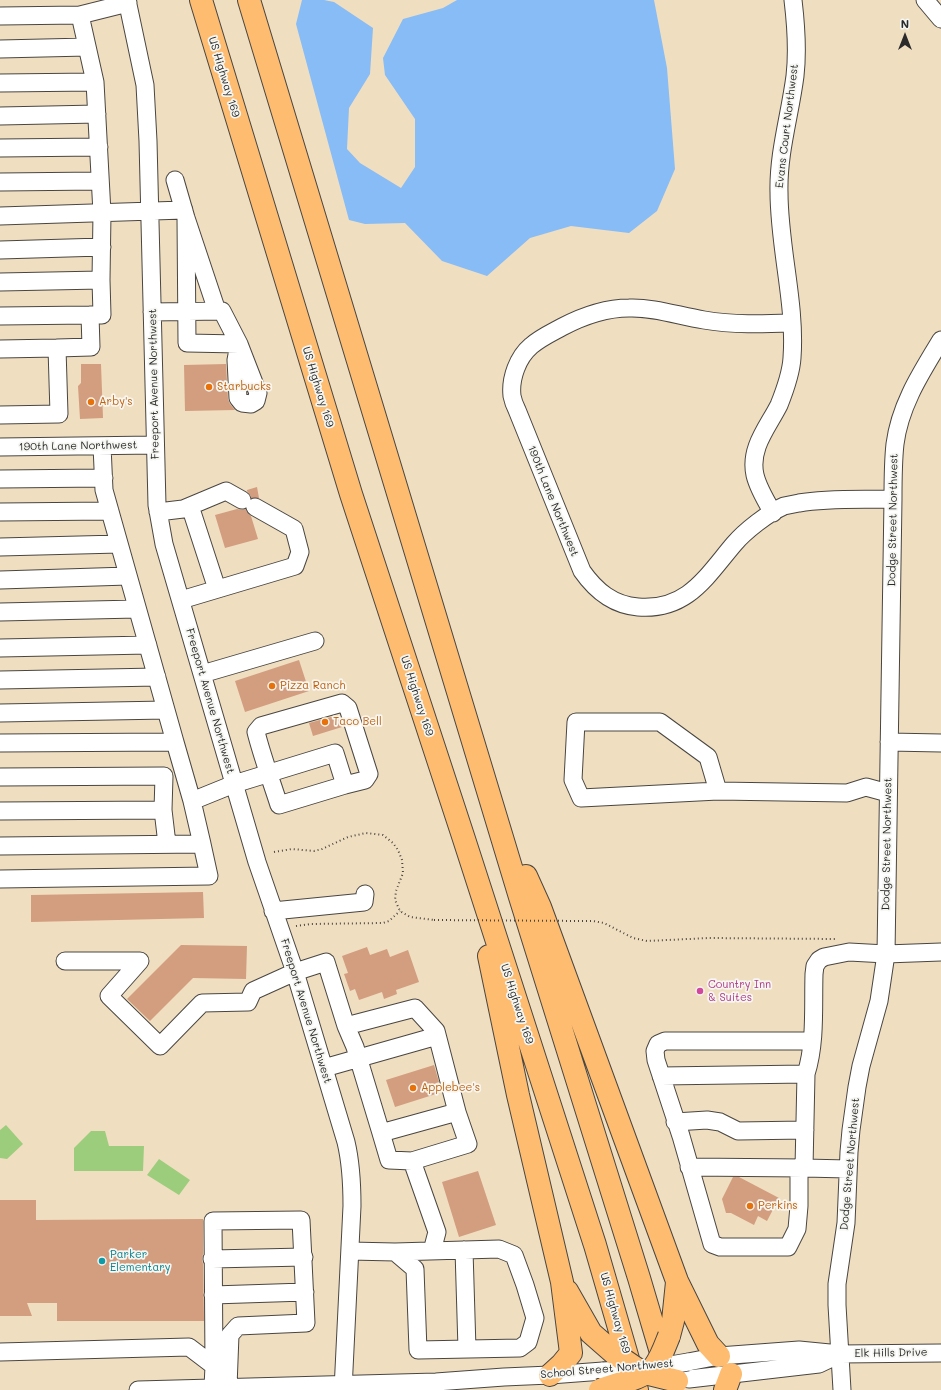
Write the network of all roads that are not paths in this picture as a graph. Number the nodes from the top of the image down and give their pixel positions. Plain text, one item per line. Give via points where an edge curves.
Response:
1 (201, 0) edge
2 (249, 0) edge
3 (793, 0) edge
4 (925, 0) edge
5 (127, 2) edge
6 (60, 8) edge
7 (80, 14) junction
8 (0, 16) edge
9 (941, 19) edge
10 (87, 47) junction
11 (0, 49) edge
12 (95, 82) junction
13 (0, 83) edge
14 (97, 114) junction
15 (0, 116) edge
16 (99, 147) junction
17 (0, 148) edge
18 (175, 180) dead end
19 (100, 181) junction
20 (0, 182) edge
21 (150, 211) junction
22 (102, 213) junction
23 (185, 214) junction
24 (0, 216) edge
25 (102, 247) junction
26 (0, 250) edge
27 (101, 280) junction
28 (0, 282) edge
29 (186, 311) junction
30 (217, 311) junction
31 (152, 312) junction
32 (90, 315) junction
33 (0, 316) edge
34 (792, 323) junction
35 (941, 340) edge
36 (57, 348) junction
37 (0, 349) edge
38 (0, 415) edge
39 (155, 445) junction
40 (102, 446) junction
41 (0, 447) edge
42 (104, 478) junction
43 (0, 480) edge
44 (893, 499) junction
45 (190, 506) junction
46 (110, 511) junction
47 (0, 512) edge
48 (158, 512) junction
49 (773, 513) junction
50 (119, 544) junction
51 (0, 547) edge
52 (128, 576) junction
53 (0, 580) edge
54 (217, 590) junction
55 (181, 600) junction
56 (137, 609) junction
57 (0, 612) edge
58 (315, 641) dead end
59 (148, 645) junction
60 (0, 648) edge
61 (202, 674) junction
62 (157, 678) junction
63 (0, 680) edge
64 (166, 710) junction
65 (0, 713) edge
66 (175, 742) junction
67 (889, 742) junction
68 (941, 743) edge
69 (0, 744) edge
70 (183, 771) junction
71 (269, 773) junction
72 (164, 776) junction
73 (0, 778) edge
74 (234, 784) junction
75 (486, 784) junction
76 (345, 785) junction
77 (718, 791) junction
78 (888, 793) junction
79 (192, 801) junction
80 (163, 810) junction
81 (0, 811) edge
82 (464, 840) junction
83 (167, 844) junction
84 (202, 844) junction
85 (0, 846) edge
86 (0, 879) edge
87 (365, 894) dead end
88 (274, 911) junction
89 (941, 952) edge
90 (886, 954) junction
91 (65, 961) dead end
92 (295, 972) junction
93 (346, 1026) junction
94 (437, 1036) junction
95 (811, 1041) junction
96 (358, 1058) junction
97 (324, 1068) junction
98 (806, 1074) junction
99 (661, 1076) junction
100 (457, 1112) junction
101 (675, 1122) junction
102 (805, 1130) junction
103 (381, 1133) junction
104 (412, 1161) junction
105 (689, 1166) junction
106 (801, 1167) junction
107 (848, 1169) junction
108 (464, 1250) junction
109 (350, 1251) junction
110 (432, 1251) junction
111 (395, 1252) junction
112 (304, 1257) junction
113 (212, 1259) junction
114 (678, 1280) junction
115 (562, 1282) junction
116 (305, 1292) junction
117 (213, 1295) junction
118 (467, 1349) junction
119 (0, 1352) edge
120 (941, 1353) edge
121 (840, 1354) junction
122 (719, 1356) junction
123 (214, 1366) junction
124 (550, 1375) junction
125 (607, 1376) edge
126 (655, 1379) edge
127 (728, 1382) edge
128 (220, 1387) junction
129 (343, 1387) edge
130 (138, 1390) edge
131 (842, 1390) edge

1 - 82 highway, US Highway 169 via 349,486
2 - 75 highway
3 - 34 street, Evans Court Northwest via 795,75 781,154 779,192
4 - 9 street
5 - 7 street
5 - 21 street, Freeport Avenue Northwest via 145,85
6 - 7 street
6 - 8 street
7 - 10 street
10 - 11 street
10 - 12 street
12 - 13 street
12 - 14 street
14 - 15 street
14 - 16 street
16 - 17 street
16 - 19 street
18 - 23 street
19 - 20 street
19 - 22 street
21 - 22 street
21 - 23 street
21 - 31 street, Freeport Avenue Northwest
22 - 24 street
22 - 25 street
23 - 29 street
23 - 30 street
25 - 26 street
25 - 27 street
27 - 28 street
27 - 32 street via 102,315
29 - 30 street
29 - 30 street via 187,343 239,344 222,311
29 - 31 street
31 - 39 street, Freeport Avenue Northwest
32 - 33 street
32 - 36 street via 91,347
34 - 49 street, Evans Court Northwest via 790,375 756,448 754,461 758,484
34 - 49 street, 190th Lane Northwest via 722,323 630,308 598,312 568,324 530,346 516,367 513,381 512,395 517,410 582,570 590,582 608,598 630,607 644,608 676,601 704,582 745,532
35 - 44 street, Dodge Street Northwest via 903,411 895,444
36 - 37 street
36 - 38 street via 59,414
39 - 40 street, 190th Lane Northwest
39 - 48 street, Freeport Avenue Northwest
40 - 41 street, 190th Lane Northwest
40 - 42 street
42 - 43 street
42 - 46 street via 104,490
44 - 49 street, 190th Lane Northwest via 821,500 784,506
44 - 67 street, Dodge Street Northwest
45 - 48 street
45 - 54 street
45 - 54 street via 226,491 294,529 300,552 296,566
46 - 47 street
46 - 50 street
48 - 55 street, Freeport Avenue Northwest via 164,544
50 - 51 street
50 - 52 street
52 - 53 street
52 - 56 street
54 - 55 street
55 - 61 street, Freeport Avenue Northwest
56 - 57 street
56 - 59 street
58 - 61 street
59 - 60 street
59 - 62 street
61 - 74 street, Freeport Avenue Northwest
62 - 63 street
62 - 64 street
64 - 65 street
64 - 66 street
66 - 69 street
66 - 70 street
67 - 68 street
67 - 78 street, Dodge Street Northwest
70 - 72 street
70 - 79 street
71 - 74 street
71 - 76 street via 279,804
71 - 76 street via 335,753
71 - 76 street via 256,732 262,726 342,703 348,708 369,774 365,780
72 - 73 street
72 - 80 street
74 - 79 street
74 - 88 street, Freeport Avenue Northwest via 256,862
75 - 114 highway via 540,907
75 - 126 highway via 637,1271
77 - 77 street via 580,798 573,780 576,722 660,722 708,757
77 - 78 street via 847,793 866,787
78 - 90 street, Dodge Street Northwest
79 - 84 street
80 - 81 street
80 - 83 street
82 - 115 highway via 518,1095
82 - 126 highway, US Highway 169 via 595,1245
83 - 84 street
83 - 85 street
84 - 86 street via 209,876
87 - 88 street via 364,902
88 - 92 street, Freeport Avenue Northwest
89 - 90 street
90 - 95 street via 849,952 819,960 814,974
90 - 107 street, Dodge Street Northwest via 879,1001 857,1087
91 - 92 street via 140,961 109,996 160,1046 202,1003 248,1002 252,991
92 - 93 street via 326,962
92 - 97 street, Freeport Avenue Northwest
93 - 94 street via 415,1008
93 - 96 street
94 - 96 street
94 - 100 street
95 - 98 street via 811,1059
95 - 99 street via 666,1041 658,1044 655,1051
96 - 97 street
96 - 103 street
97 - 109 street, Freeport Avenue Northwest via 350,1162
98 - 99 street
98 - 102 street
99 - 101 street
100 - 103 street
100 - 104 street via 468,1144
101 - 102 street via 707,1120 720,1122 738,1131
101 - 105 street
102 - 106 street
103 - 104 street via 389,1160
104 - 110 street via 437,1232
105 - 106 street
105 - 106 street via 712,1244 720,1247 788,1247 797,1229
106 - 107 street
107 - 121 street, Dodge Street Northwest via 846,1222 837,1284
108 - 110 street
108 - 118 street
108 - 118 street via 499,1249 514,1255 535,1318 528,1342 520,1348
109 - 111 street
109 - 129 street, Freeport Avenue Northwest
110 - 111 street
111 - 118 street via 415,1269 418,1350
112 - 113 street
112 - 113 street via 301,1220 213,1221
112 - 116 street
113 - 117 street
114 - 122 highway via 708,1344
114 - 126 highway, bridge via 673,1321
115 - 124 highway via 571,1353
115 - 125 highway via 591,1333
116 - 117 street
116 - 128 street via 306,1323 238,1326 230,1335
117 - 123 street
119 - 123 street via 189,1347
120 - 121 street, Elk Hills Drive
121 - 122 street, School Street Northwest via 799,1350
121 - 127 street via 819,1364
121 - 131 street, Dodge Street Northwest
122 - 126 street, School Street Northwest
123 - 128 street
124 - 125 street, School Street Northwest
124 - 129 street, School Street Northwest
125 - 126 highway, bridge
125 - 126 highway, bridge via 617,1384
126 - 127 street
128 - 129 street, School Street Northwest
128 - 130 street, School Street Northwest

